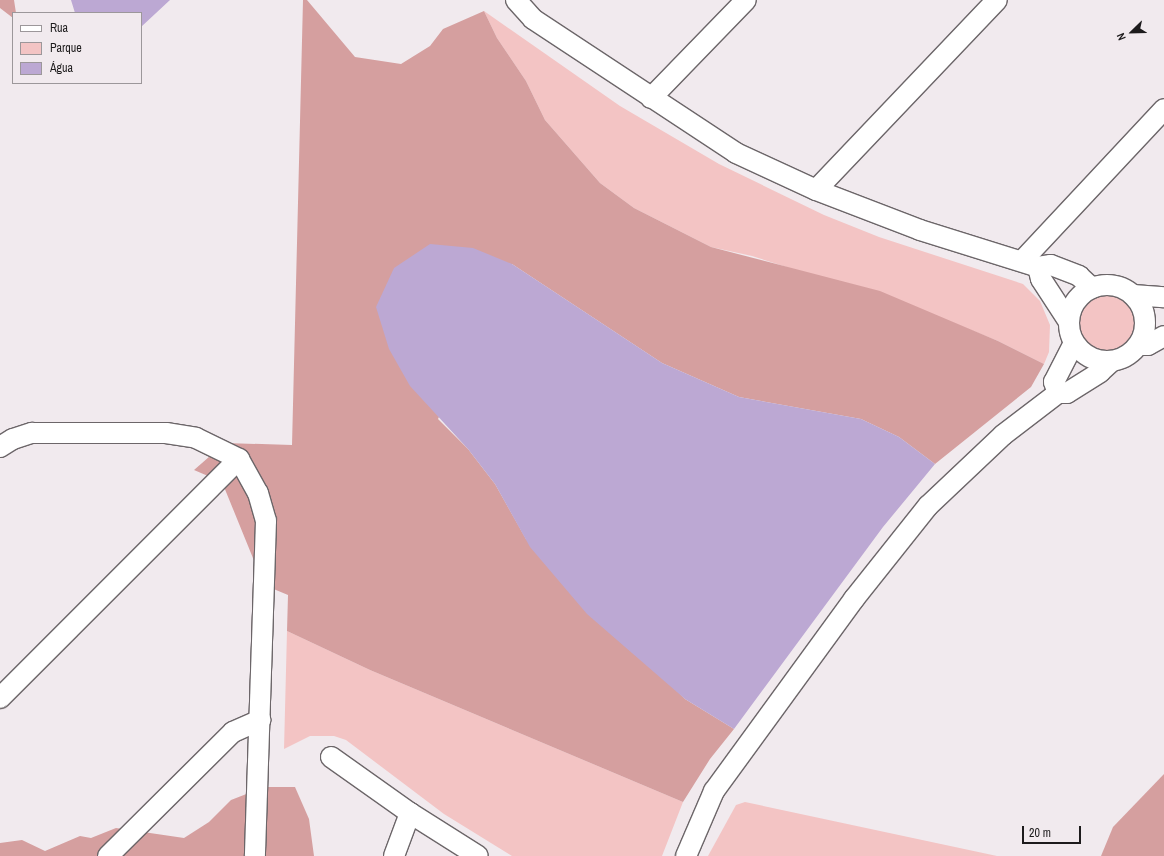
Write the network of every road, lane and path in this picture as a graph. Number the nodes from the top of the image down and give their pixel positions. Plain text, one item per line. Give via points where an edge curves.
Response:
1 (516, 0) edge
2 (746, 0) edge
3 (997, 0) edge
4 (651, 98) junction
5 (1164, 109) edge
6 (816, 190) junction
7 (1030, 264) junction
8 (1092, 288) junction
9 (1133, 295) junction
10 (1164, 297) edge
11 (1069, 322) junction
12 (1164, 336) edge
13 (1074, 343) junction
14 (1139, 345) junction
15 (1112, 361) junction
16 (1058, 393) junction
17 (0, 447) edge
18 (239, 459) junction
19 (0, 698) edge
20 (260, 720) junction
21 (331, 758) dead end
22 (410, 813) junction
23 (108, 856) edge
24 (255, 856) edge
25 (394, 856) edge
26 (478, 856) edge
27 (686, 856) edge

1 - 4 street via 533,18
2 - 4 street
3 - 6 street
4 - 6 street via 736,153
5 - 7 street
6 - 7 street via 920,230
7 - 8 street via 1051,265 1080,276
7 - 11 street
8 - 9 street via 1114,285
8 - 11 street via 1076,301
9 - 10 street
9 - 14 street via 1144,314 1144,335
11 - 13 street
12 - 14 street via 1148,345
13 - 15 street via 1090,358
13 - 16 street via 1054,382
14 - 15 street via 1132,353
15 - 16 street via 1100,372 1067,393
16 - 27 street via 1003,435 928,506 903,537 854,598 714,791
17 - 18 street via 13,439 32,433 166,433 196,438
18 - 19 street
18 - 20 street via 258,493 266,521
20 - 23 street via 233,732
20 - 24 street
21 - 22 street
22 - 25 street
22 - 26 street

